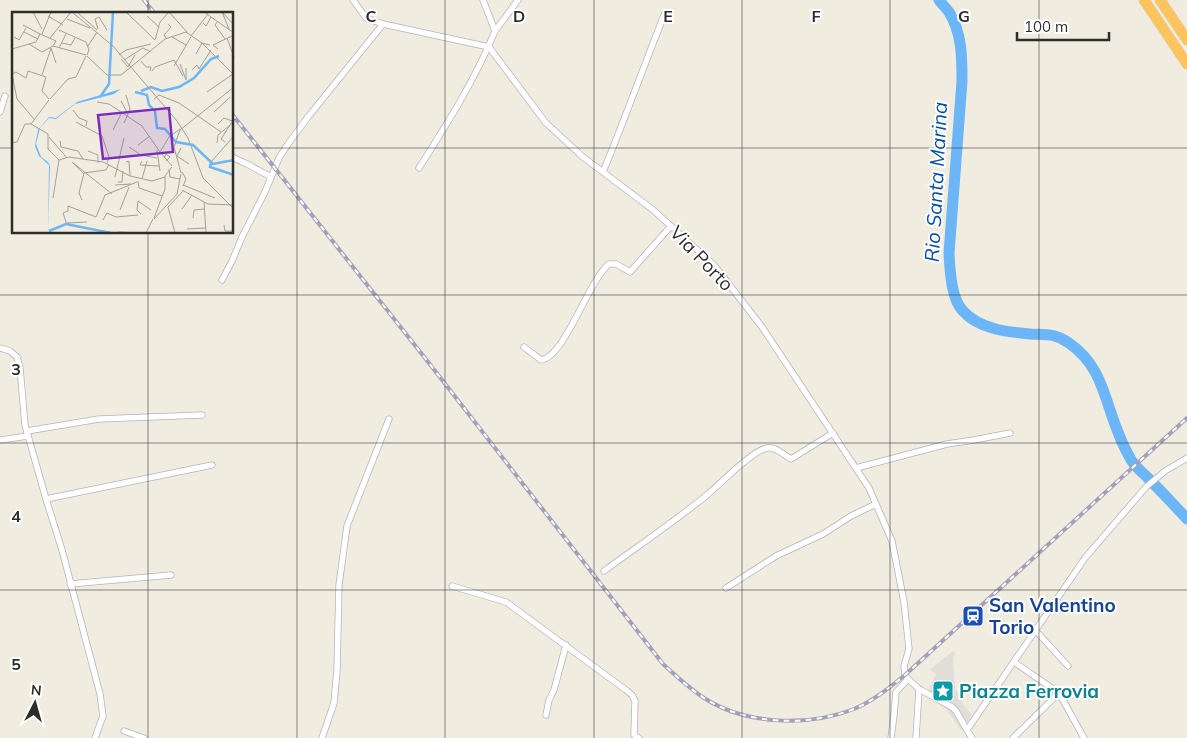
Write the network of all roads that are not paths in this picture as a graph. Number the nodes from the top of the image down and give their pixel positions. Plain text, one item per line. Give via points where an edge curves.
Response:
1 (353, 0) edge
2 (483, 0) edge
3 (518, 0) edge
4 (1144, 0) edge
5 (1160, 0) edge
6 (664, 15) dead end
7 (383, 24) junction
8 (495, 31) junction
9 (1187, 40) edge
10 (488, 47) junction
11 (1187, 64) edge
12 (4, 96) dead end
13 (0, 112) edge
14 (234, 158) edge
15 (419, 168) dead end
16 (603, 172) junction
17 (271, 177) junction
18 (671, 226) junction
19 (222, 280) dead end
20 (524, 347) dead end
21 (0, 348) edge
22 (202, 415) dead end
23 (389, 419) dead end
24 (833, 432) junction
25 (28, 433) junction
26 (1010, 433) dead end
27 (0, 440) edge
28 (1187, 458) edge
29 (212, 465) dead end
30 (856, 468) junction
31 (46, 499) junction
32 (876, 504) junction
33 (604, 571) dead end
34 (171, 575) dead end
35 (70, 584) junction
36 (452, 586) dead end
37 (726, 588) dead end
38 (1036, 631) junction
39 (566, 646) junction
40 (1014, 662) junction
41 (1068, 666) dead end
42 (906, 677) junction
43 (920, 689) junction
44 (1059, 693) junction
45 (546, 715) dead end
46 (967, 730) junction
47 (124, 731) dead end
48 (95, 738) edge
49 (144, 738) edge
50 (322, 738) edge
51 (639, 738) edge
52 (891, 738) edge
53 (916, 738) edge
54 (972, 738) edge
55 (1014, 738) edge
56 (1084, 738) edge

1 - 7 street via 366,18
2 - 8 street
3 - 8 street
4 - 11 highway
5 - 9 highway
6 - 16 street
7 - 10 street
7 - 17 street via 295,134
8 - 10 street
10 - 15 street via 461,101
10 - 16 street, Via Porto via 546,123
12 - 13 street
14 - 17 street
16 - 18 street, Via Porto
17 - 19 street
18 - 20 street via 630,272 616,264 604,268 550,356 541,360
18 - 24 street, Via Porto via 714,265 762,327
21 - 25 street via 17,357
22 - 25 street via 99,419
23 - 50 street via 347,526 339,585 334,703
24 - 30 street, Via Porto
24 - 33 street via 791,459 773,448 766,448 750,457 706,495
25 - 27 street
25 - 31 street
26 - 30 street via 947,444
28 - 38 street via 1146,488 1085,558
29 - 31 street
30 - 32 street, Via Porto
31 - 35 street
32 - 37 street via 824,534 776,556
32 - 42 street, Via Porto via 892,541 904,602 909,649 904,666
34 - 35 street
35 - 48 street via 100,694 103,716
36 - 39 street via 506,602
38 - 40 street
38 - 41 street
39 - 45 street
39 - 51 street via 632,695 635,701 634,735
40 - 44 street
40 - 46 street
42 - 43 street
42 - 52 street via 896,692
43 - 46 street via 952,707
43 - 53 street
44 - 55 street
44 - 56 street
46 - 54 street
47 - 49 street

